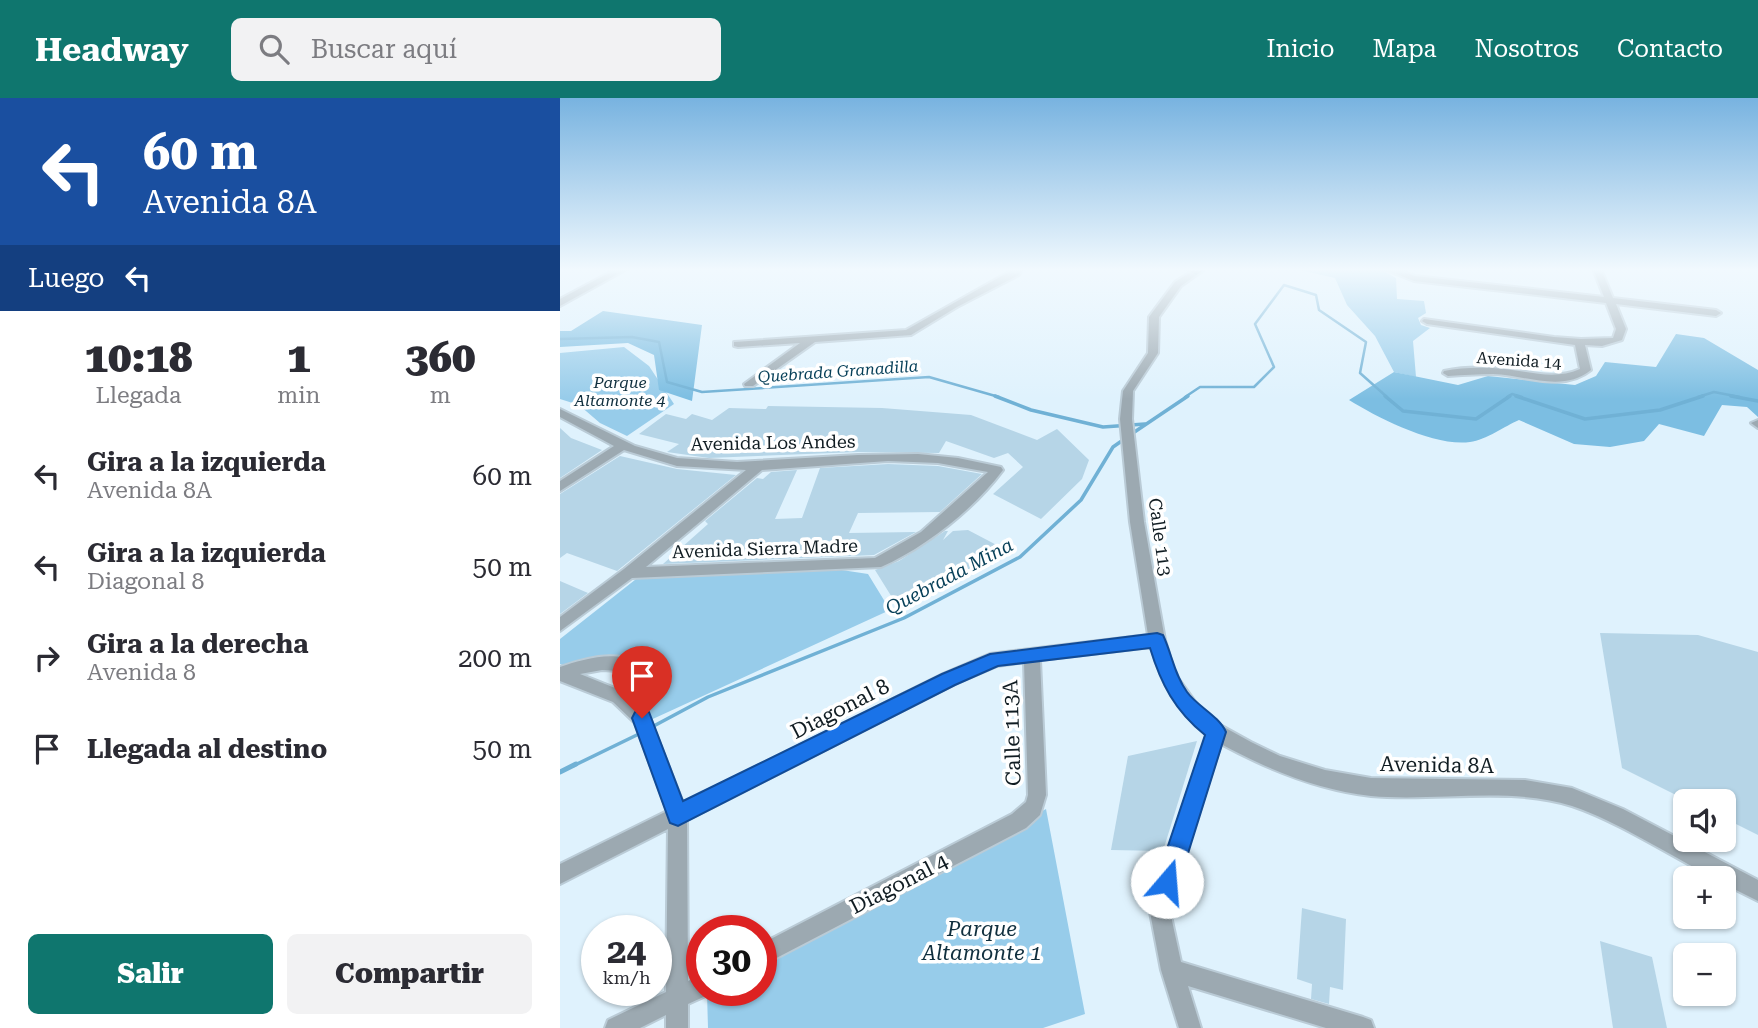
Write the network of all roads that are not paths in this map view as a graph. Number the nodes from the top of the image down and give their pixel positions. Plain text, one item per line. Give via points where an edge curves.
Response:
1 (943, 312) edge
2 (1157, 312) edge
3 (1615, 312) edge
4 (1710, 312) edge
5 (1716, 313) dead end
6 (1427, 321) dead end
7 (812, 339) junction
8 (1579, 342) junction
9 (738, 344) dead end
10 (1448, 373) dead end
11 (749, 384) dead end
12 (560, 412) edge
13 (622, 446) junction
14 (761, 464) junction
15 (997, 470) joint
16 (560, 487) edge
17 (629, 573) junction
18 (560, 625) edge
19 (1157, 640) junction
20 (1032, 656) junction
21 (566, 677) edge
22 (640, 716) junction
23 (1216, 732) junction
24 (1033, 808) joint
25 (678, 815) junction
26 (560, 874) edge
27 (1758, 891) edge
28 (777, 948) edge
29 (1172, 970) junction
30 (686, 995) edge
31 (680, 998) junction
32 (616, 1028) edge
33 (677, 1028) edge
34 (1190, 1028) edge
35 (1363, 1028) edge

1 - 7 street via 908,333
2 - 19 street, Calle 113 via 1153,353 1128,391 1126,419
3 - 8 street via 1621,329 1616,340
4 - 5 street
6 - 8 street
7 - 9 street
7 - 11 street
8 - 10 street, Avenida 14 via 1586,370 1570,379 1492,371
12 - 13 street, Avenida Los Andes
13 - 14 street, Avenida Los Andes via 675,461
13 - 16 street
14 - 15 street, Avenida Los Andes via 915,457
14 - 17 street
15 - 17 street, Avenida Sierra Madre via 908,548 876,563
17 - 18 street
19 - 20 street, Diagonal 8
19 - 23 street, Avenida 8A via 1180,698
20 - 24 street, Calle 113A via 1037,796
20 - 25 street, Diagonal 8 via 996,659 949,680
21 - 22 street via 590,695
21 - 22 street via 591,664 608,662 634,669 641,677
22 - 25 street
23 - 27 street, Avenida 8A via 1277,763 1325,779 1371,787 1525,789 1572,797
23 - 29 street via 1159,907
24 - 28 street, Diagonal 4 via 1019,821
25 - 26 street, Diagonal 8
25 - 31 street
29 - 34 street
29 - 35 street
30 - 31 street
31 - 32 street
31 - 33 street

